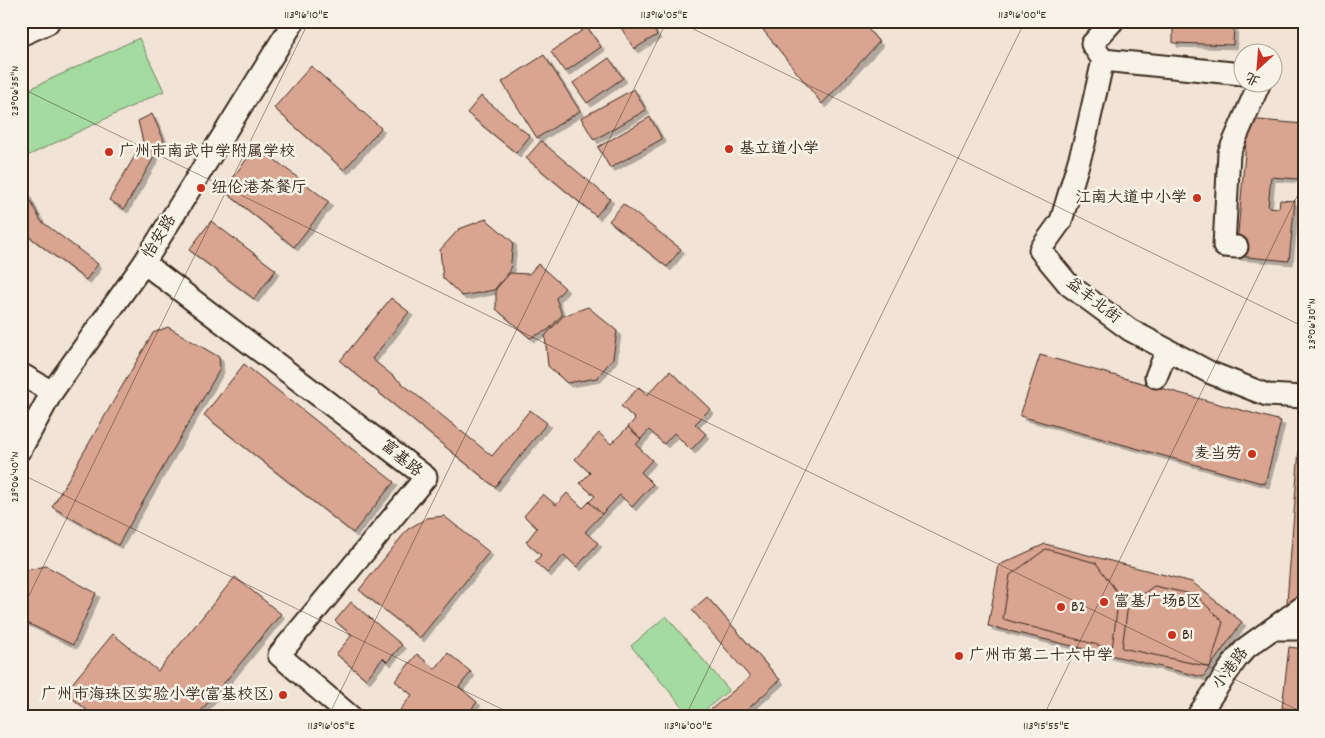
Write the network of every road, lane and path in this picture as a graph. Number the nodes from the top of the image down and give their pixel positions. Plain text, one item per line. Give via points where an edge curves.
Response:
1 (294, 21) edge
2 (1113, 21) edge
3 (1097, 52) junction
4 (1232, 72) edge
5 (1256, 92) edge
6 (1237, 247) dead end
7 (144, 263) junction
8 (1167, 350) junction
9 (21, 374) edge
10 (1156, 377) dead end
11 (52, 392) junction
12 (1304, 397) edge
13 (21, 449) edge
14 (1304, 606) edge
15 (1273, 629) junction
16 (1304, 629) edge
17 (350, 717) edge
18 (1197, 717) edge

1 - 7 street, 怡安路
2 - 3 street
3 - 4 street
3 - 8 street, 益丰北街 via 1084,144 1061,221 1040,250 1069,285 1130,330
5 - 6 street via 1229,153 1224,246
7 - 11 street, 怡安路
7 - 17 street, 富基路 via 426,477 279,655
8 - 10 street
8 - 12 street, 益丰北街 via 1211,373 1266,395
9 - 11 street
11 - 13 street, 怡安路
14 - 15 street, 小港路
15 - 16 street
15 - 18 street, 小港路 via 1260,636 1237,658

